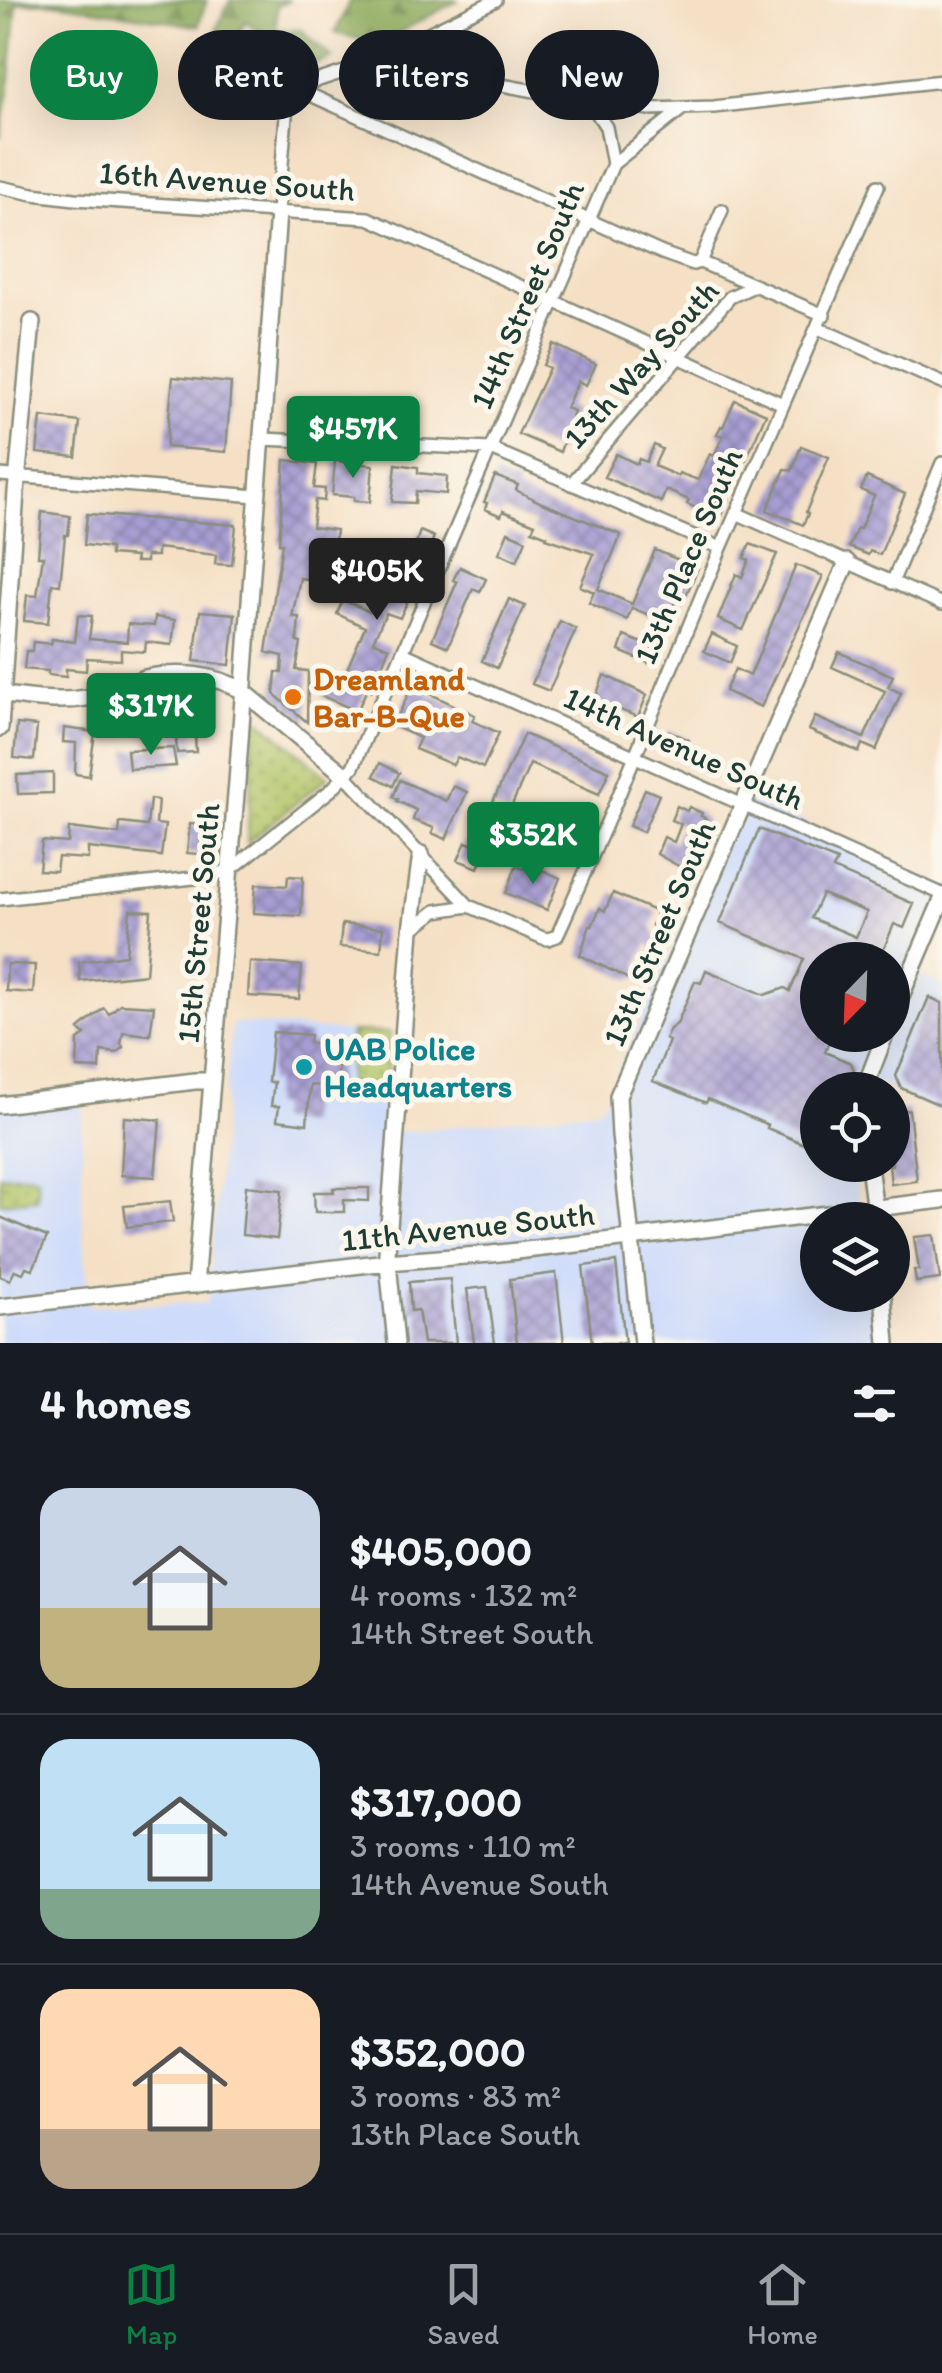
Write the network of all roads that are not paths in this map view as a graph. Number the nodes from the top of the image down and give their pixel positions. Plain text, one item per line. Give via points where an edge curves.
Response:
1 (496, 0) edge
2 (434, 30) edge
3 (942, 81) edge
4 (319, 99) edge
5 (659, 109) edge
6 (682, 109) junction
7 (286, 120) edge
8 (602, 120) edge
9 (613, 164) junction
10 (878, 186) dead end
11 (0, 187) edge
12 (722, 210) dead end
13 (278, 212) junction
14 (588, 220) junction
15 (700, 262) junction
16 (754, 286) junction
17 (554, 302) junction
18 (824, 315) junction
19 (32, 322) dead end
20 (818, 328) junction
21 (679, 358) junction
22 (942, 384) edge
23 (783, 404) junction
24 (262, 439) junction
25 (490, 449) junction
26 (942, 463) edge
27 (0, 476) edge
28 (19, 477) junction
29 (571, 484) junction
30 (257, 496) junction
31 (736, 514) junction
32 (721, 548) junction
33 (847, 562) junction
34 (892, 583) junction
35 (942, 604) edge
36 (403, 652) junction
37 (243, 691) junction
38 (1, 695) edge
39 (0, 728) edge
40 (634, 756) junction
41 (346, 776) junction
42 (744, 806) junction
43 (422, 854) junction
44 (229, 871) junction
45 (942, 897) edge
46 (0, 899) edge
47 (469, 906) junction
48 (411, 930) junction
49 (910, 974) edge
50 (212, 1080) junction
51 (0, 1105) edge
52 (942, 1200) edge
53 (910, 1206) edge
54 (800, 1221) edge
55 (630, 1238) junction
56 (386, 1262) junction
57 (194, 1285) junction
58 (0, 1306) edge
59 (884, 1312) edge
60 (396, 1343) edge
61 (642, 1343) edge
62 (887, 1343) edge

1 - 2 street
3 - 6 street
4 - 14 street
5 - 6 street
6 - 9 street, 14th Street South
7 - 13 street, 15th Street South
8 - 9 street, 14th Street South
9 - 14 street, 14th Street South
10 - 18 street, 13th Place South
11 - 13 street, 16th Avenue South
12 - 15 street
13 - 17 street, 16th Avenue South via 368,218
13 - 24 street, 15th Street South
14 - 15 street
14 - 17 street, 14th Street South
15 - 16 street
16 - 18 street
16 - 21 street, 13th Way South via 730,298
17 - 21 street, 16th Avenue South
17 - 25 street, 14th Street South
18 - 20 street, 13th Place South
19 - 28 street
20 - 22 street
20 - 23 street, 13th Place South
21 - 23 street, 16th Avenue South
21 - 29 street, 13th Way South
23 - 31 street, 13th Place South
24 - 25 street
24 - 30 street, 15th Street South
25 - 29 street
25 - 36 street, 14th Street South
26 - 34 street
27 - 28 street
28 - 30 street
28 - 38 street
29 - 32 street
30 - 37 street, 15th Street South
31 - 32 street, 13th Place South
31 - 33 street
32 - 40 street, 13th Place South
33 - 34 street
33 - 42 street, 13th Street South
34 - 35 street
36 - 40 street, 14th Avenue South
36 - 41 street, 14th Street South
37 - 38 street via 200,675 174,675 83,699
37 - 41 street
37 - 44 street, 15th Street South
38 - 39 street
40 - 42 street, 14th Avenue South
40 - 47 street, 13th Place South via 560,932 543,938
41 - 43 street
41 - 44 street
42 - 45 street, 14th Avenue South
42 - 55 street, 13th Street South via 618,1096
43 - 47 street
43 - 48 street
44 - 46 street
44 - 50 street, 15th Street South
45 - 49 street
47 - 48 street via 436,910
48 - 56 street
50 - 51 street
50 - 57 street, 15th Street South
52 - 53 street, 11th Avenue South
54 - 55 street, 11th Avenue South
55 - 56 street, 11th Avenue South
55 - 61 street, 13th Street South
56 - 57 street, 11th Avenue South
56 - 60 street
57 - 58 street, 11th Avenue South
59 - 62 street

